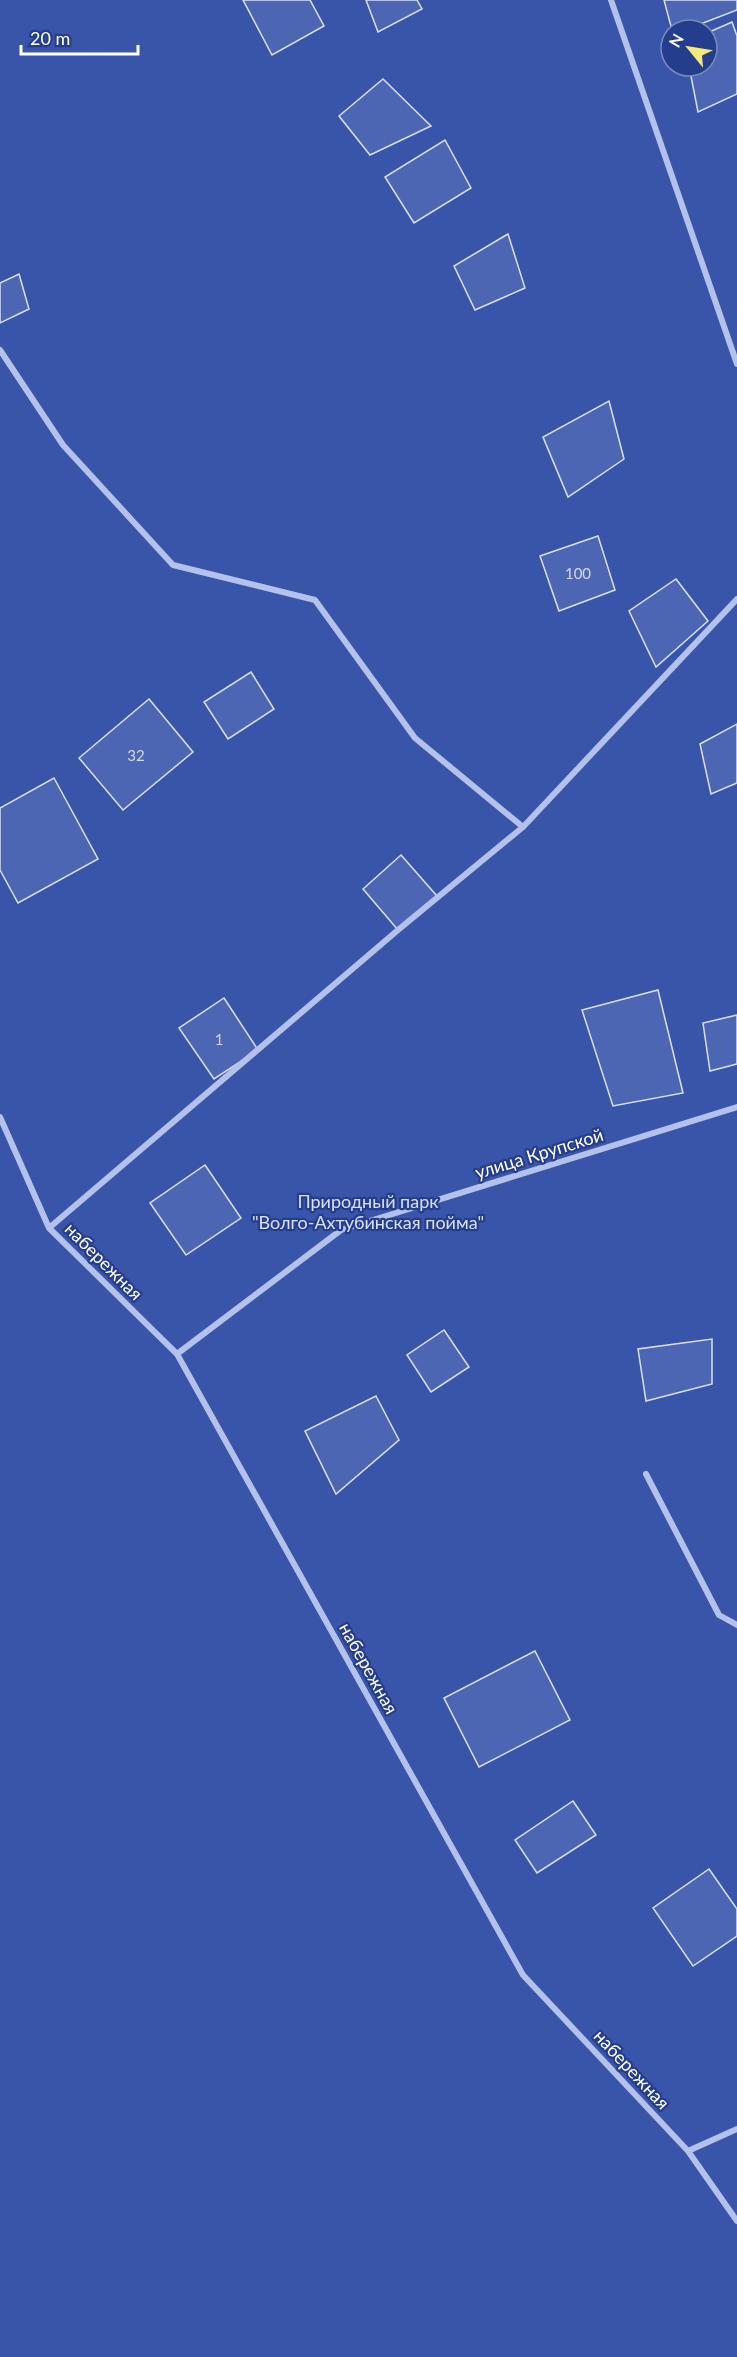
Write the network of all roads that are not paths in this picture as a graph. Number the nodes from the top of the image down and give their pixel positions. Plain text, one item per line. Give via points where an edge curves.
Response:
1 (611, 0) edge
2 (0, 350) edge
3 (737, 364) edge
4 (737, 599) edge
5 (524, 827) junction
6 (737, 1107) edge
7 (0, 1117) edge
8 (49, 1228) junction
9 (177, 1354) junction
10 (646, 1474) dead end
11 (737, 1625) edge
12 (737, 2129) edge
13 (688, 2151) junction
14 (737, 2221) edge

1 - 3 street
2 - 5 street via 63,445 173,565 315,600 415,738
4 - 5 street
5 - 8 street
6 - 9 street, улица Крупской via 341,1230
7 - 8 street, набережная
8 - 9 street, набережная
9 - 13 street, набережная via 523,1975
10 - 11 street via 719,1615
12 - 13 street
13 - 14 street, набережная

